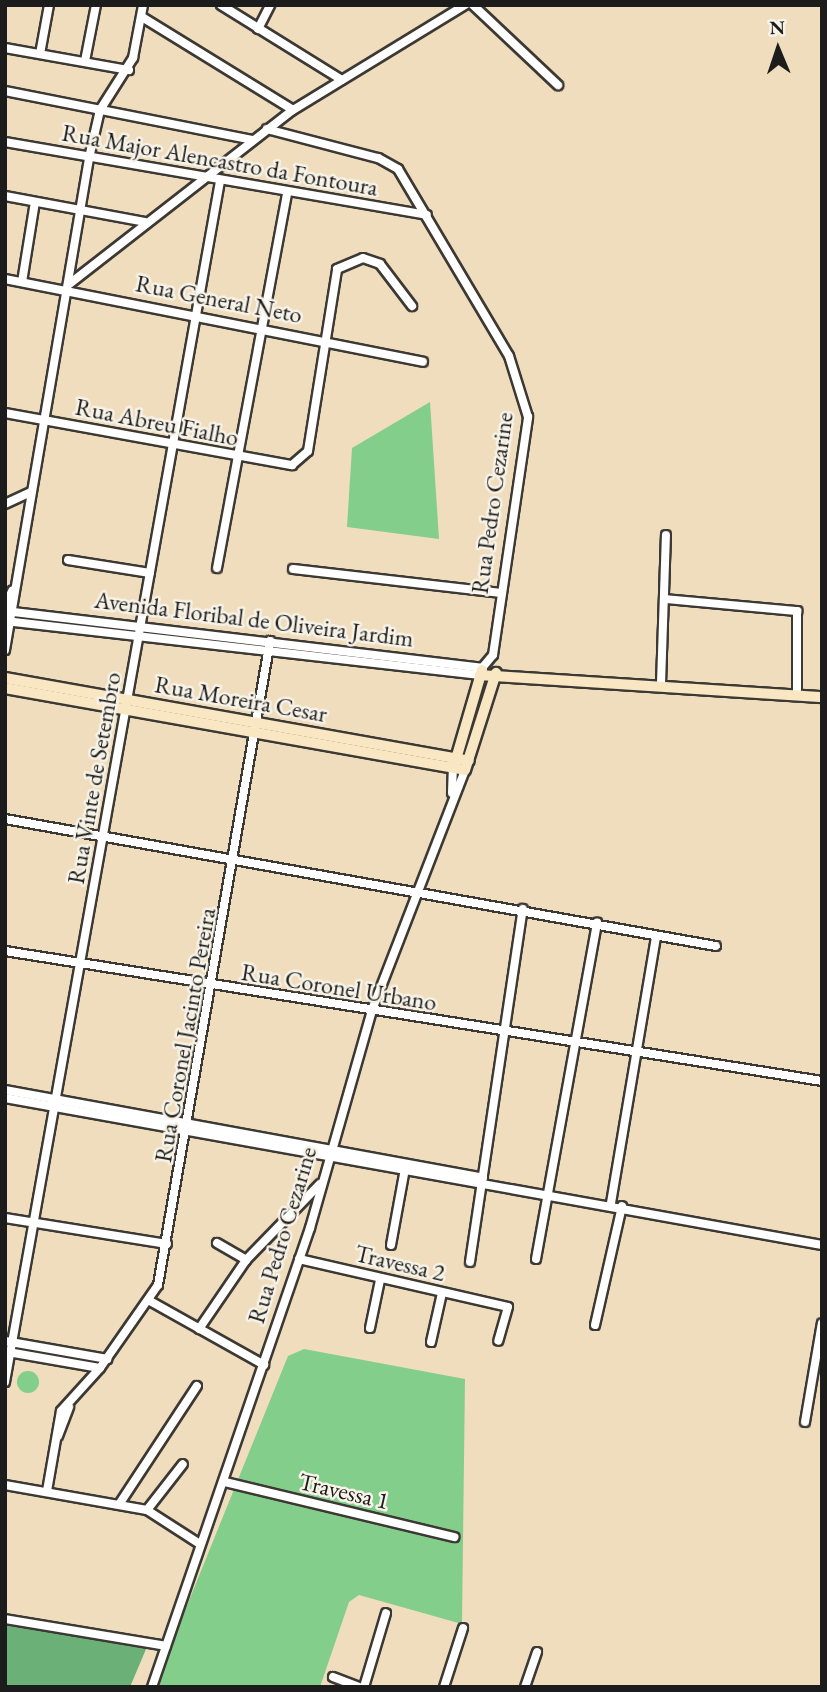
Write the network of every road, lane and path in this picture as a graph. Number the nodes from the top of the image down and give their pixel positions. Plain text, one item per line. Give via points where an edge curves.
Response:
1 (49, 5) edge
2 (96, 5) edge
3 (143, 5) edge
4 (221, 5) edge
5 (270, 5) edge
6 (464, 5) edge
7 (473, 5) edge
8 (142, 17) junction
9 (258, 29) junction
10 (5, 47) edge
11 (40, 54) junction
12 (85, 61) junction
13 (129, 70) junction
14 (342, 80) junction
15 (558, 85) dead end
16 (5, 91) edge
17 (100, 110) junction
18 (293, 110) junction
19 (267, 129) junction
20 (252, 141) junction
21 (5, 142) edge
22 (89, 158) junction
23 (202, 177) junction
24 (220, 181) junction
25 (287, 193) junction
26 (5, 196) edge
27 (35, 202) junction
28 (80, 210) junction
29 (427, 215) junction
30 (145, 222) junction
31 (5, 279) edge
32 (22, 282) junction
33 (67, 287) junction
34 (411, 306) dead end
35 (196, 314) junction
36 (260, 326) junction
37 (325, 340) junction
38 (423, 362) dead end
39 (5, 413) edge
40 (43, 421) junction
41 (172, 443) junction
42 (234, 456) junction
43 (31, 492) junction
44 (5, 504) edge
45 (666, 535) dead end
46 (68, 560) dead end
47 (217, 568) dead end
48 (293, 569) dead end
49 (150, 573) junction
50 (502, 593) junction
51 (664, 599) junction
52 (7, 615) edge
53 (139, 631) junction
54 (216, 639) junction
55 (270, 641) junction
56 (5, 650) edge
57 (269, 651) junction
58 (493, 655) junction
59 (481, 671) junction
60 (496, 673) junction
61 (5, 678) edge
62 (661, 684) junction
63 (5, 688) edge
64 (797, 694) junction
65 (822, 697) edge
66 (127, 705) junction
67 (468, 717) junction
68 (482, 720) junction
69 (257, 729) junction
70 (454, 763) junction
71 (467, 765) junction
72 (452, 796) junction
73 (5, 819) edge
74 (103, 834) junction
75 (235, 857) junction
76 (415, 889) junction
77 (523, 909) junction
78 (597, 922) junction
79 (656, 936) junction
80 (716, 946) dead end
81 (5, 951) edge
82 (81, 962) junction
83 (212, 985) junction
84 (372, 1010) junction
85 (508, 1033) junction
86 (575, 1042) junction
87 (636, 1050) junction
88 (822, 1081) edge
89 (5, 1090) edge
90 (5, 1098) edge
91 (54, 1103) junction
92 (187, 1127) junction
93 (331, 1148) junction
94 (328, 1158) junction
95 (406, 1167) junction
96 (322, 1182) junction
97 (482, 1182) junction
98 (548, 1194) junction
99 (611, 1203) junction
100 (622, 1206) junction
101 (5, 1217) edge
102 (33, 1222) junction
103 (217, 1242) dead end
104 (167, 1244) junction
105 (391, 1244) dead end
106 (822, 1245) edge
107 (299, 1259) junction
108 (536, 1259) dead end
109 (246, 1260) junction
110 (470, 1262) dead end
111 (380, 1280) junction
112 (442, 1293) junction
113 (150, 1301) junction
114 (822, 1323) edge
115 (595, 1325) dead end
116 (370, 1328) dead end
117 (199, 1329) junction
118 (9, 1341) edge
119 (498, 1341) dead end
120 (431, 1342) dead end
121 (8, 1352) edge
122 (107, 1359) junction
123 (264, 1365) junction
124 (100, 1368) junction
125 (5, 1382) edge
126 (197, 1386) dead end
127 (805, 1422) dead end
128 (183, 1464) dead end
129 (225, 1482) junction
130 (5, 1485) edge
131 (47, 1491) junction
132 (120, 1503) junction
133 (148, 1510) junction
134 (454, 1537) dead end
135 (200, 1544) junction
136 (386, 1613) dead end
137 (5, 1619) edge
138 (463, 1628) dead end
139 (166, 1646) junction
140 (537, 1652) dead end
141 (334, 1677) dead end
142 (152, 1687) edge
143 (361, 1687) edge
144 (444, 1687) edge
145 (525, 1687) edge

1 - 11 street
2 - 12 street
3 - 8 street
4 - 9 street
5 - 9 street
6 - 14 street
7 - 15 street
8 - 13 street
8 - 18 street
9 - 14 street
10 - 11 street
11 - 12 street
12 - 13 street
13 - 17 street
14 - 18 street
16 - 17 street
17 - 20 street
17 - 22 street
18 - 19 street
19 - 20 street
19 - 29 street, Rua Pedro Cezarine via 390,163
20 - 23 street
21 - 22 street, Rua Major Alencastro da Fontoura
22 - 23 street, Rua Major Alencastro da Fontoura
22 - 28 street
23 - 24 street, Rua Major Alencastro da Fontoura
23 - 30 street
24 - 25 street, Rua Major Alencastro da Fontoura
24 - 35 street, Rua Vinte de Setembro
25 - 29 street, Rua Major Alencastro da Fontoura
25 - 36 street
26 - 27 street
27 - 28 street
27 - 32 street
28 - 30 street
28 - 33 street
29 - 50 street, Rua Pedro Cezarine via 527,399
30 - 33 street
31 - 32 street, Rua General Neto
32 - 33 street, Rua General Neto
33 - 35 street, Rua General Neto
33 - 40 street
34 - 37 street via 380,264 363,258 344,262 337,269
35 - 36 street, Rua General Neto
35 - 41 street, Rua Vinte de Setembro
36 - 37 street, Rua General Neto
36 - 42 street
37 - 38 street, Rua General Neto
37 - 42 street, Rua Abreu Fialho via 308,451 300,461 280,465
39 - 40 street, Rua Abreu Fialho
40 - 41 street, Rua Abreu Fialho
40 - 43 street
41 - 42 street, Rua Abreu Fialho
41 - 49 street, Rua Vinte de Setembro
42 - 47 street
43 - 44 street
43 - 52 street
45 - 51 street
46 - 49 street
48 - 50 street
49 - 53 street, Rua Vinte de Setembro
50 - 58 street, Rua Pedro Cezarine
51 - 62 street
51 - 64 street via 797,611
52 - 53 street, Avenida Floribal de Oliveira Jardim
52 - 56 street
53 - 54 street, Avenida Floribal de Oliveira Jardim
53 - 66 street, Rua Vinte de Setembro
54 - 55 street, Avenida Floribal de Oliveira Jardim
54 - 57 street, Avenida Floribal de Oliveira Jardim
55 - 57 street, Rua Coronel Jacinto Pereira
55 - 59 street, Avenida Floribal de Oliveira Jardim
57 - 59 street, Avenida Floribal de Oliveira Jardim
57 - 69 street, Rua Coronel Jacinto Pereira
58 - 59 street, Rua Pedro Cezarine
58 - 60 street
59 - 60 street, Avenida Floribal de Oliveira Jardim
59 - 67 street, Rua Pedro Cezarine
60 - 62 street, Avenida Floribal de Oliveira Jardim
60 - 68 street, Rua Pedro Cezarine
61 - 66 street, Rua Moreira Cesar
62 - 64 street, Avenida Floribal de Oliveira Jardim
63 - 66 street, Rua Moreira Cesar
64 - 65 street, Avenida Floribal de Oliveira Jardim
66 - 69 street, Rua Moreira Cesar
66 - 74 street, Rua Vinte de Setembro
67 - 68 street
67 - 70 street, Rua Pedro Cezarine
68 - 71 street, Rua Pedro Cezarine
69 - 70 street, Rua Moreira Cesar
69 - 75 street, Rua Coronel Jacinto Pereira
70 - 71 street, Rua Moreira Cesar
70 - 72 street, Rua Pedro Cezarine
71 - 72 street, Rua Pedro Cezarine
72 - 76 street, Rua Pedro Cezarine
73 - 74 street
74 - 75 street
74 - 82 street, Rua Vinte de Setembro
75 - 76 street
75 - 83 street, Rua Coronel Jacinto Pereira
76 - 77 street
76 - 84 street, Rua Pedro Cezarine
77 - 78 street
77 - 85 street
78 - 79 street
78 - 86 street
79 - 80 street
79 - 87 street
81 - 82 street, Rua Coronel Urbano
82 - 83 street, Rua Coronel Urbano
82 - 91 street, Rua Vinte de Setembro
83 - 84 street, Rua Coronel Urbano
83 - 92 street, Rua Coronel Jacinto Pereira
84 - 85 street, Rua Coronel Urbano
84 - 93 street, Rua Pedro Cezarine
85 - 86 street, Rua Coronel Urbano
85 - 97 street
86 - 87 street, Rua Coronel Urbano
86 - 98 street
87 - 88 street, Rua Coronel Urbano
87 - 99 street
89 - 91 street
90 - 91 street
91 - 92 street
91 - 102 street, Rua Vinte de Setembro
92 - 93 street
92 - 94 street
92 - 104 street, Rua Coronel Jacinto Pereira
93 - 94 street, Rua Pedro Cezarine
93 - 95 street
94 - 95 street
94 - 96 street, Rua Pedro Cezarine
95 - 97 street
95 - 105 street
96 - 107 street, Rua Pedro Cezarine
96 - 109 street
97 - 98 street
97 - 110 street
98 - 99 street
98 - 108 street
99 - 100 street
100 - 106 street
100 - 115 street
101 - 102 street
102 - 104 street
102 - 118 street, Rua Vinte de Setembro
103 - 109 street
104 - 113 street, Rua Coronel Jacinto Pereira
107 - 111 street, Travessa 2
107 - 123 street, Rua Pedro Cezarine
109 - 117 street
111 - 112 street, Travessa 2
111 - 116 street
112 - 119 street, Travessa 2 via 508,1307
112 - 120 street
113 - 117 street
113 - 122 street, Rua Coronel Jacinto Pereira
114 - 127 street
117 - 123 street
118 - 121 street, Rua Vinte de Setembro
118 - 122 street
121 - 124 street
121 - 125 street, Rua Vinte de Setembro
122 - 124 street, Rua Coronel Jacinto Pereira
123 - 129 street, Rua Pedro Cezarine
124 - 131 street, Rua Coronel Jacinto Pereira via 57,1420
126 - 132 street
128 - 133 street
129 - 134 street, Travessa 1
129 - 135 street, Rua Pedro Cezarine
130 - 131 street
131 - 132 street
132 - 133 street
133 - 135 street
135 - 139 street, Rua Pedro Cezarine
136 - 143 street
137 - 139 street
138 - 144 street
139 - 142 street, Rua Pedro Cezarine
140 - 145 street
141 - 143 street

